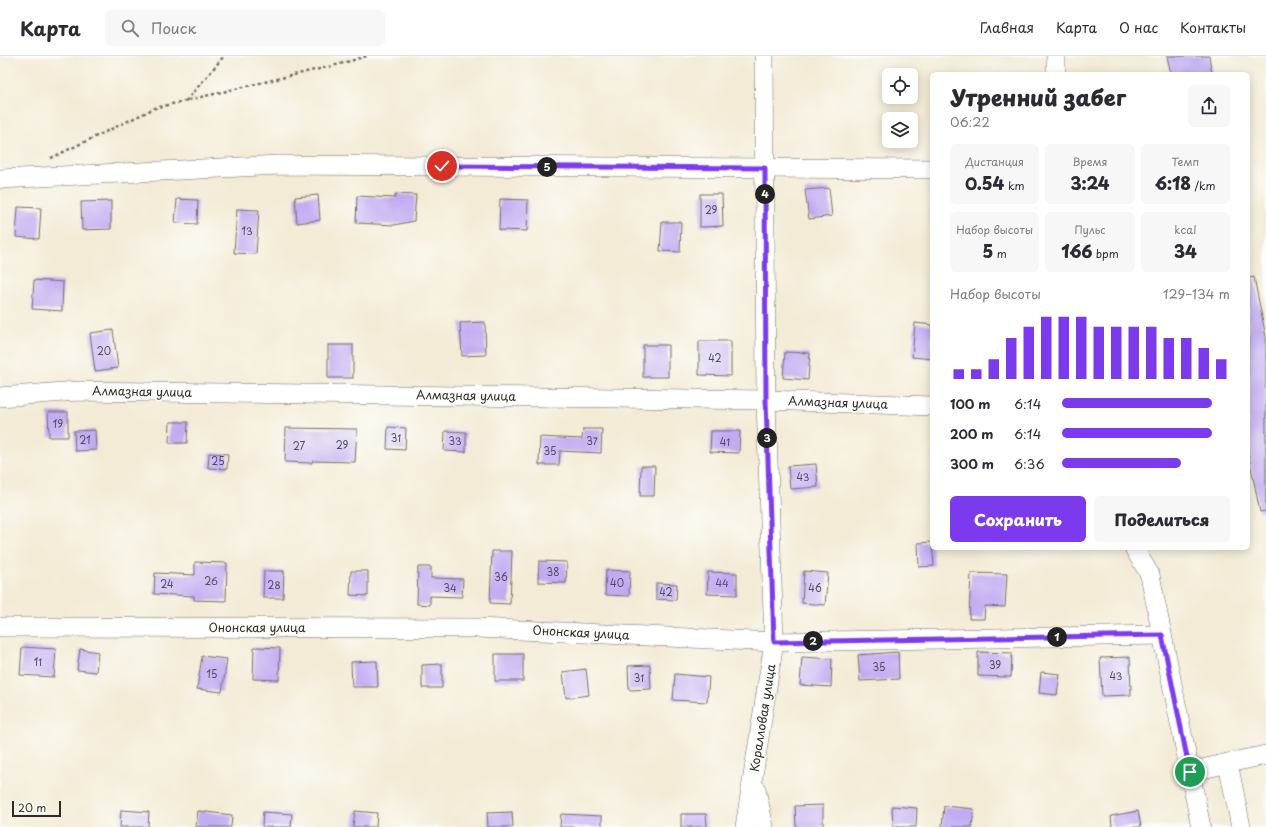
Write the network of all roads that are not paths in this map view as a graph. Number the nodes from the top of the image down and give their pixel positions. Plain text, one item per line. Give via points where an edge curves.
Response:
1 (764, 56) edge
2 (1056, 56) edge
3 (1056, 72) edge
4 (765, 168) junction
5 (930, 169) edge
6 (0, 179) edge
7 (0, 397) edge
8 (766, 400) junction
9 (930, 406) edge
10 (1135, 550) edge
11 (0, 627) edge
12 (1162, 635) junction
13 (774, 642) junction
14 (1266, 755) edge
15 (1228, 763) junction
16 (1190, 772) junction
17 (754, 777) junction
18 (745, 827) edge
19 (764, 827) edge
20 (1201, 827) edge
21 (1241, 827) edge

1 - 4 street, Коралловая улица
2 - 3 street
4 - 5 street
4 - 6 street via 280,165
4 - 8 street, Коралловая улица
7 - 8 street, Алмазная улица via 77,391
8 - 9 street, Алмазная улица
8 - 13 street, Коралловая улица
10 - 12 street via 1150,575
11 - 13 street, Ононская улица via 478,628
12 - 13 street, Ононская улица
12 - 16 street
13 - 17 street, Коралловая улица
14 - 15 street
15 - 16 street
15 - 21 street
16 - 20 street
17 - 18 street, Коралловая улица
17 - 19 street

